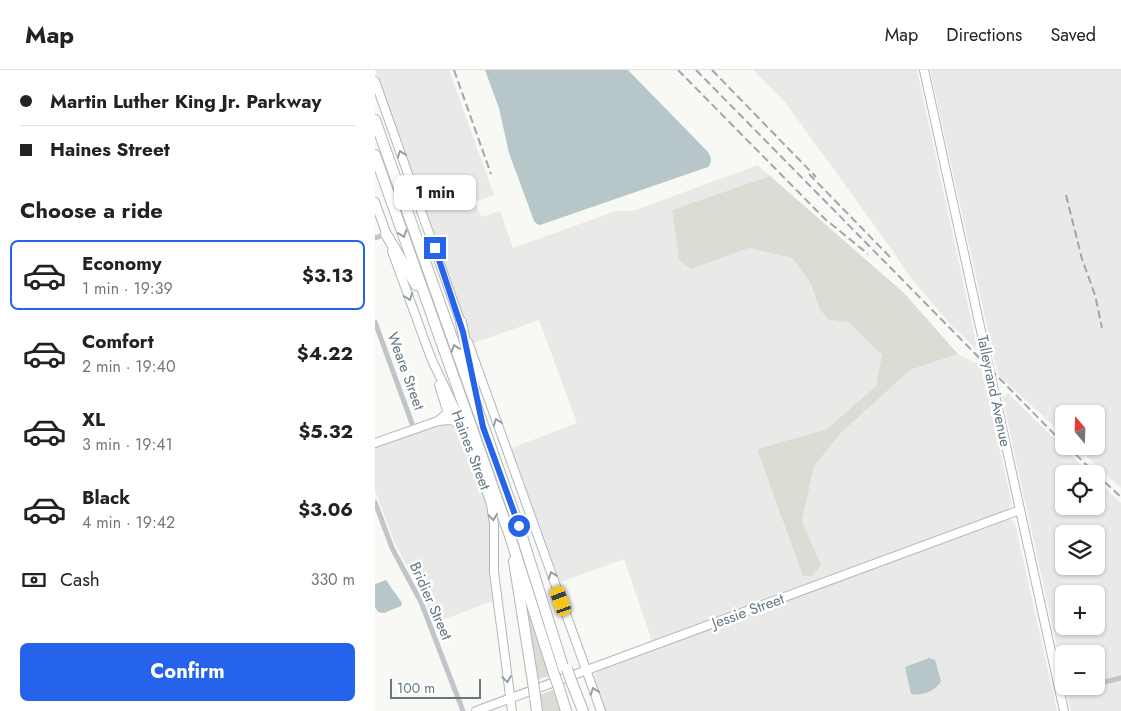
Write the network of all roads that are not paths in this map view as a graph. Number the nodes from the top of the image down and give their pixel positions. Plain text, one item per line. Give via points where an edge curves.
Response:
1 (924, 70) edge
2 (375, 81) edge
3 (375, 120) edge
4 (375, 155) edge
5 (375, 202) edge
6 (386, 234) junction
7 (375, 238) edge
8 (375, 322) edge
9 (461, 322) junction
10 (437, 327) junction
11 (431, 358) junction
12 (438, 421) junction
13 (483, 427) junction
14 (464, 428) junction
15 (414, 429) junction
16 (375, 443) edge
17 (375, 502) edge
18 (1020, 510) junction
19 (509, 533) junction
20 (586, 670) junction
21 (562, 671) junction
22 (1055, 674) edge
23 (1121, 678) edge
24 (1105, 682) edge
25 (570, 684) junction
26 (1059, 695) edge
27 (510, 699) junction
28 (463, 711) edge
29 (476, 711) edge
30 (512, 711) edge
31 (537, 711) edge
32 (566, 711) edge
33 (578, 711) edge
34 (583, 711) edge
35 (601, 711) edge
36 (1063, 711) edge

1 - 18 street, Talleyrand Avenue
9 -> 2 street
13 -> 3 highway
4 -> 10 highway
5 - 6 street, Haines Street
6 - 7 street
6 - 10 highway
6 -> 11 street, Haines Street
8 - 15 street, Weare Street
9 - 13 highway
20 -> 9 street
10 - 19 highway
11 - 12 street via 446,406 446,414
11 - 14 street, Haines Street
12 - 14 street via 452,420
12 - 15 street
13 - 21 highway via 519,526
14 -> 27 street, Haines Street via 493,512 494,572
15 - 16 street
17 - 28 street, Bridier Street via 392,548 421,602
18 - 20 street, Jessie Street
18 - 22 street, Talleyrand Avenue
19 - 21 highway
19 - 31 highway, bridge
20 - 27 street, Jessie Street
35 -> 20 street
21 - 25 highway, bridge
21 - 32 highway, bridge via 559,688
23 - 24 street
25 - 33 highway
25 - 34 highway
26 - 36 street, Talleyrand Avenue
27 - 29 street, Jessie Street
27 - 30 street, Haines Street

